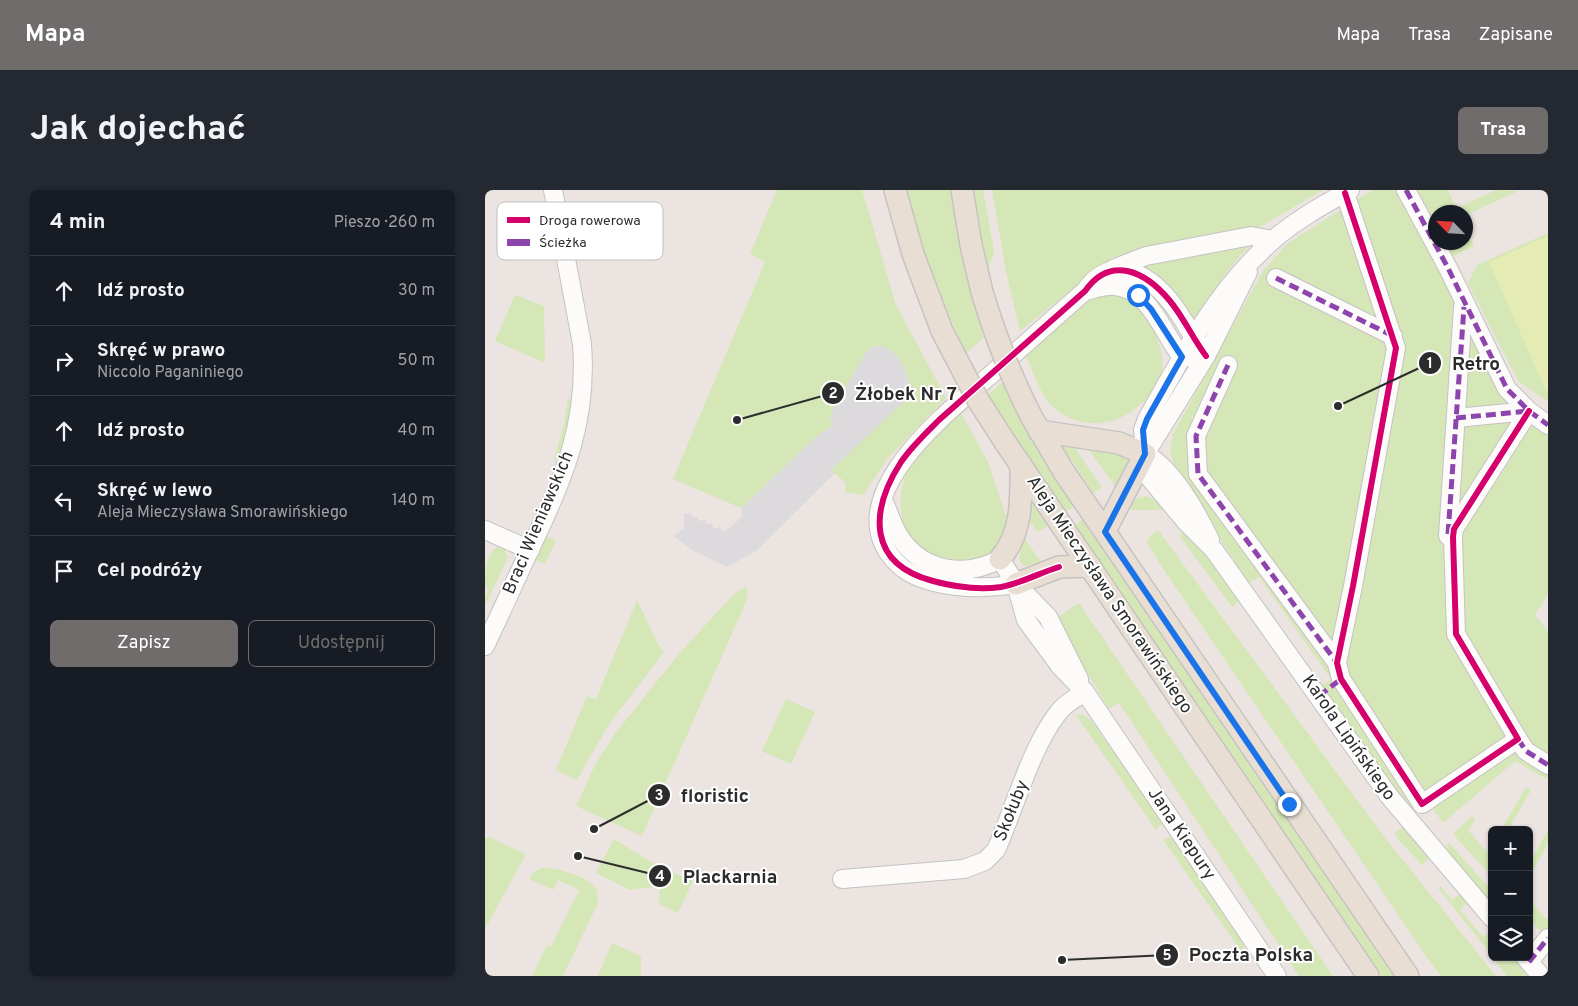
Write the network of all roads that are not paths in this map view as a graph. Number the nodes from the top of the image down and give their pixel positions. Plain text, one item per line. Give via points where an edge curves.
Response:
1 (895, 190) edge
2 (962, 190) edge
3 (1406, 190) edge
4 (1347, 191) edge
5 (1273, 240) junction
6 (1255, 258) junction
7 (567, 260) edge
8 (1113, 269) junction
9 (1276, 278) dead end
10 (1085, 291) junction
11 (1464, 304) junction
12 (1393, 336) junction
13 (1194, 340) junction
14 (1206, 356) junction
15 (1182, 357) junction
16 (1228, 364) dead end
17 (1529, 411) junction
18 (1457, 418) junction
19 (1035, 424) junction
20 (1548, 425) edge
21 (1145, 454) junction
22 (1021, 465) junction
23 (883, 500) junction
24 (485, 530) edge
25 (1105, 532) junction
26 (1454, 533) junction
27 (530, 550) junction
28 (1000, 559) junction
29 (1090, 566) junction
30 (1016, 584) junction
31 (485, 646) edge
32 (1339, 671) junction
33 (1085, 692) junction
34 (1319, 696) junction
35 (1518, 739) junction
36 (1548, 765) edge
37 (842, 879) dead end
38 (1490, 916) edge
39 (1548, 938) edge
40 (1533, 953) edge
41 (1529, 961) edge
42 (1277, 976) edge
43 (1368, 976) edge
44 (1407, 976) edge
45 (1541, 976) edge

1 - 22 main road, Aleja Mieczysława Smorawińskiego, bridge via 913,254 942,331 978,400
2 - 19 main road, Aleja Mieczysława Smorawińskiego, bridge via 982,292 1012,378
3 - 11 street
4 - 5 street, Karola Lipińskiego via 1300,219
4 - 12 street
5 - 6 street, Karola Lipińskiego
5 - 8 street via 1251,236 1146,256
6 - 13 street, Karola Lipińskiego via 1228,287
6 - 14 street
7 - 27 street, Braci Wieniawskich via 577,310 583,387 571,453
8 - 10 street via 1100,274
8 - 13 street via 1151,282 1170,302
9 - 12 street
10 - 15 street via 1114,286 1127,288 1138,295
10 - 23 street via 916,442 894,474
11 - 17 street via 1507,389
11 - 18 street
12 - 32 street via 1396,348
13 - 14 street
13 - 15 street, Karola Lipińskiego
14 - 15 street
14 - 21 street
15 - 21 street, Karola Lipińskiego via 1143,430
16 - 32 street via 1196,436 1198,474
17 - 18 street
17 - 20 street
17 - 26 street
18 - 26 street via 1448,536
19 - 21 main road via 1119,443
19 - 25 main road, Aleja Mieczysława Smorawińskiego
21 - 25 main road
21 - 34 street, Karola Lipińskiego via 1148,476 1187,524 1214,550
22 - 28 main road via 1020,514 1013,540
22 - 29 main road, Aleja Mieczysława Smorawińskiego
23 - 28 street via 899,537 920,560 934,566 963,570 989,565
23 - 30 street via 878,528 881,540 886,552 902,568 925,579 956,586 981,588
24 - 27 street
25 - 44 main road, Aleja Mieczysława Smorawińskiego
26 - 35 street via 1456,634
27 - 31 street, Braci Wieniawskich
28 - 30 street, Jana Kiepury
29 - 30 main road via 1059,567
29 - 43 main road, Aleja Mieczysława Smorawińskiego
30 - 33 street, Jana Kiepury via 1026,620 1060,666
32 - 34 street
32 - 35 street via 1422,804
33 - 37 street, Skołuby via 1058,713 1049,727 996,850 985,861 964,869
33 - 42 street, Jana Kiepury
34 - 38 street, Karola Lipińskiego via 1389,796
35 - 36 street via 1526,751
39 - 40 street
41 - 45 street

